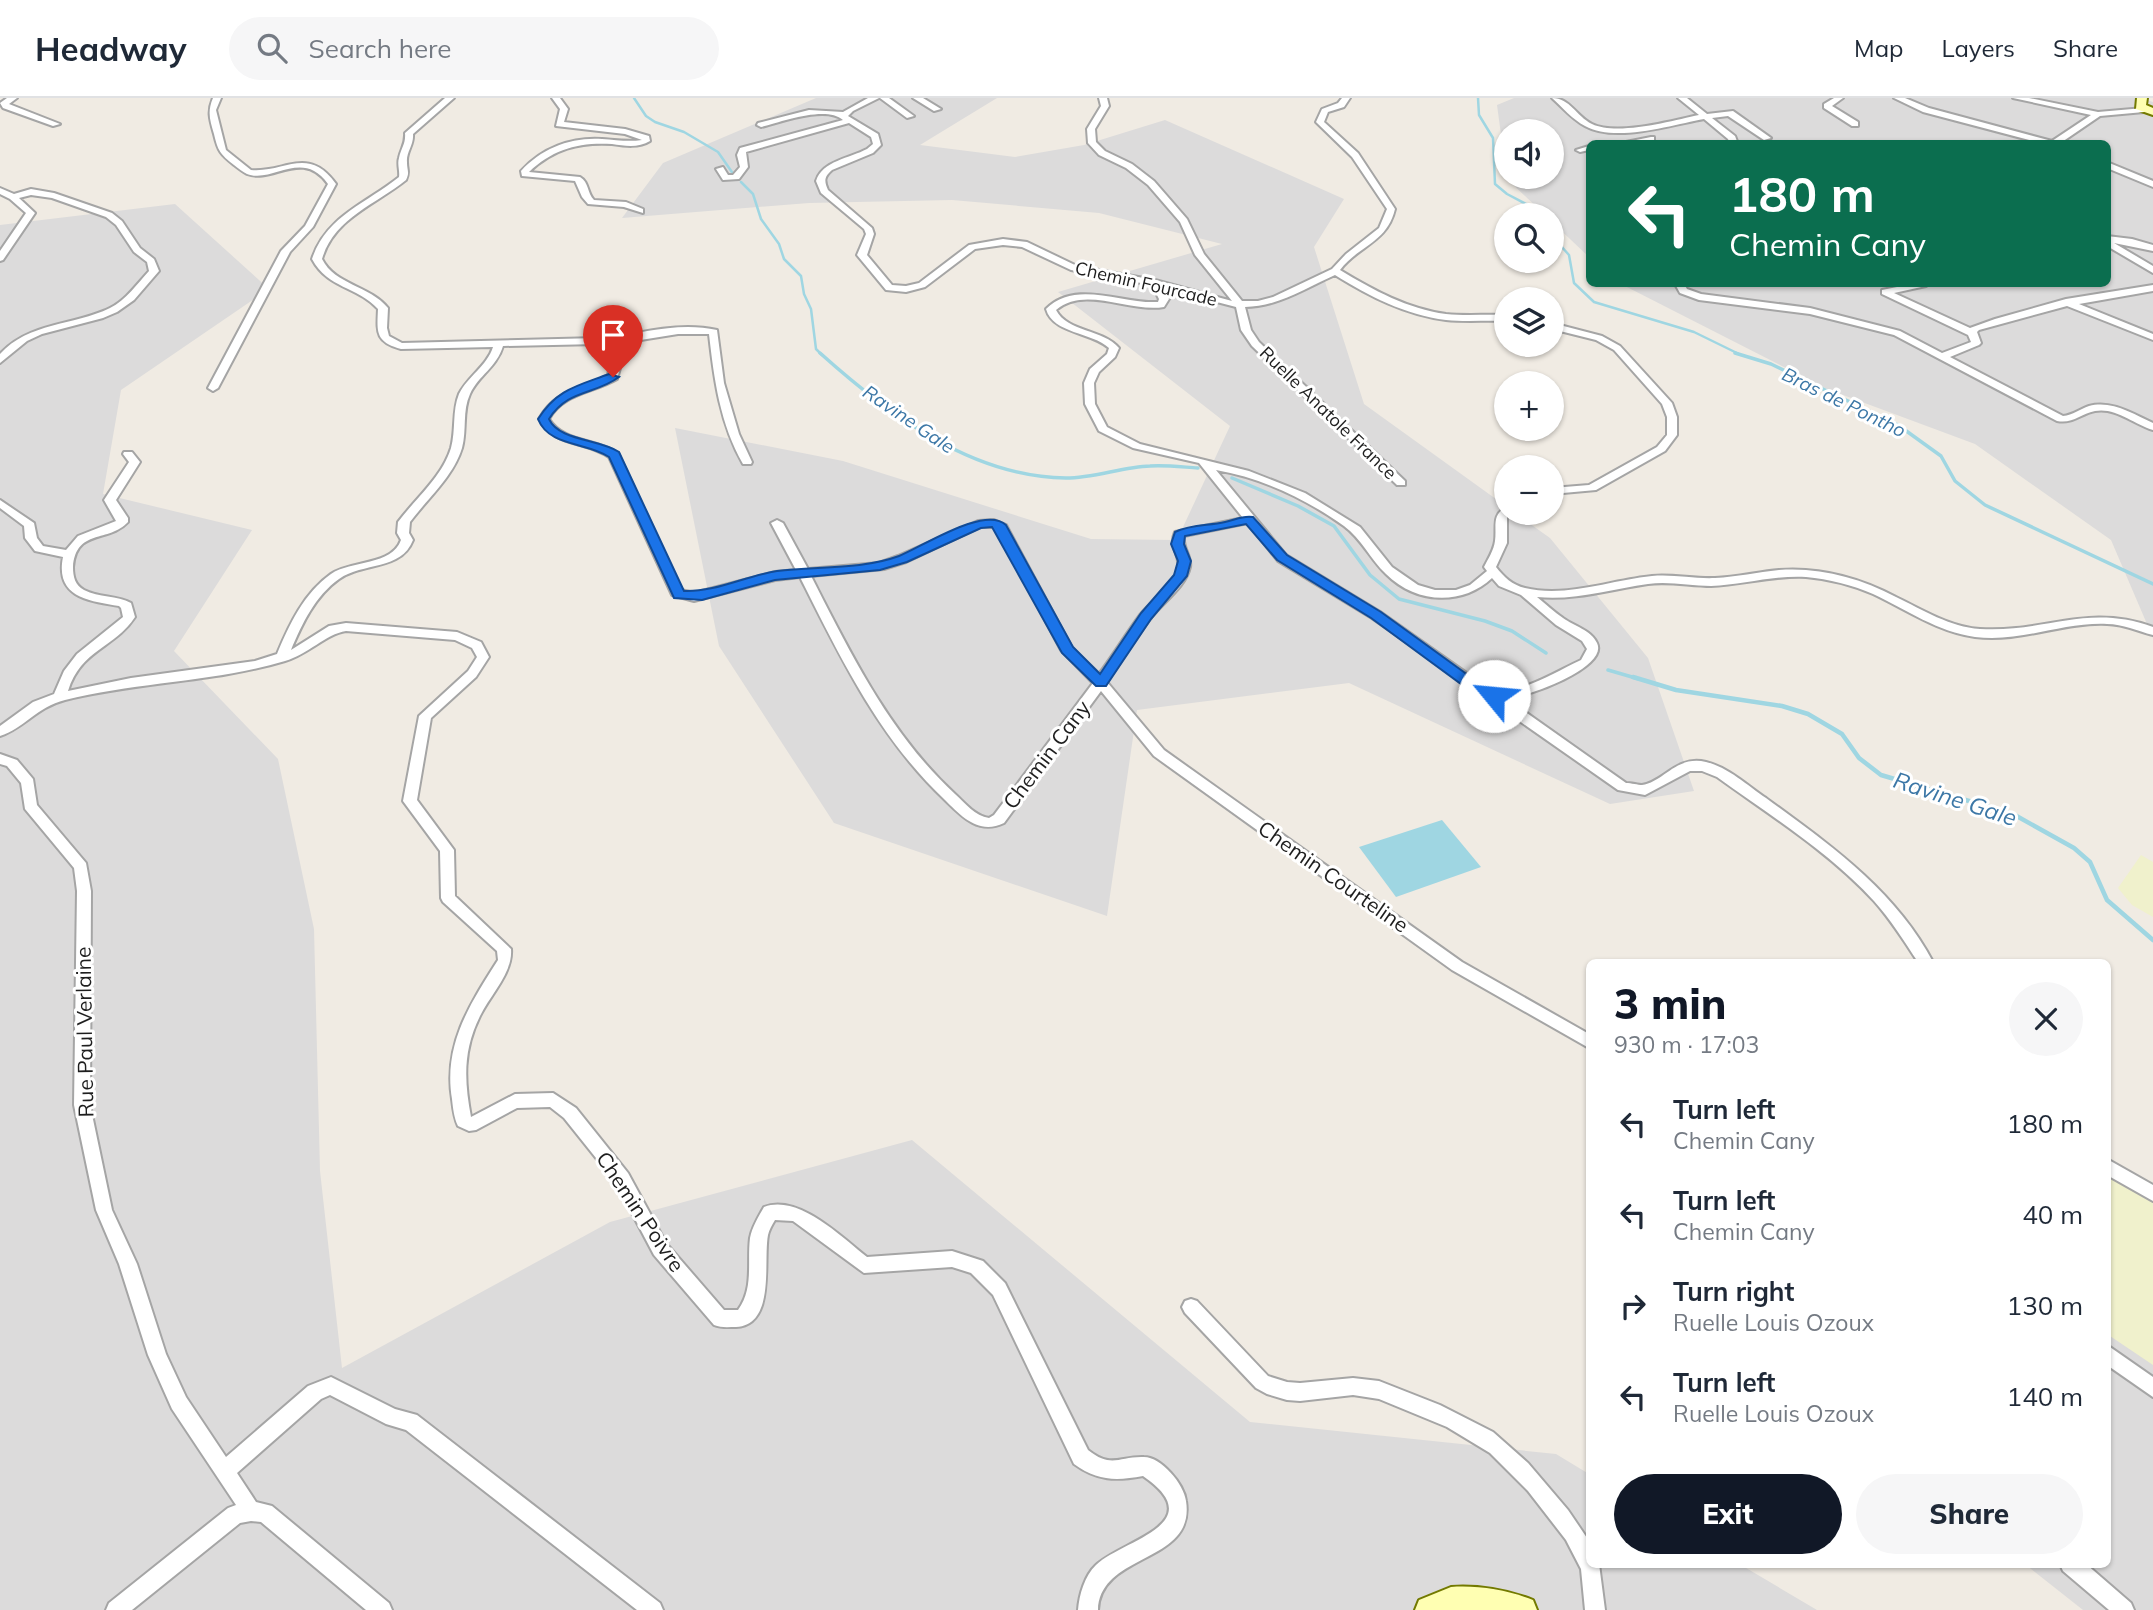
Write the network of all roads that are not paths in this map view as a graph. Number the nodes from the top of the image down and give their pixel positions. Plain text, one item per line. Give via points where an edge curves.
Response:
1 (13, 98) edge
2 (217, 98) edge
3 (450, 98) edge
4 (556, 98) edge
5 (875, 98) edge
6 (884, 98) edge
7 (917, 98) edge
8 (1103, 98) edge
9 (1346, 98) edge
10 (1556, 98) edge
11 (1682, 98) edge
12 (1839, 98) edge
13 (1898, 98) edge
14 (2017, 98) edge
15 (2147, 107) edge
16 (937, 109) dead end
17 (2098, 114) junction
18 (910, 116) dead end
19 (1704, 116) junction
20 (846, 117) junction
21 (56, 124) dead end
22 (1855, 124) dead end
23 (761, 125) dead end
24 (1638, 128) junction
25 (1767, 138) dead end
26 (1652, 140) edge
27 (1734, 140) edge
28 (2042, 140) edge
29 (2059, 140) edge
30 (2111, 167) edge
31 (720, 169) dead end
32 (2153, 184) edge
33 (0, 191) edge
34 (13, 197) junction
35 (640, 211) dead end
36 (2111, 241) edge
37 (2111, 244) edge
38 (2153, 248) edge
39 (0, 258) edge
40 (2153, 270) edge
41 (1335, 271) junction
42 (1155, 283) junction
43 (1682, 287) edge
44 (1909, 287) edge
45 (2153, 288) edge
46 (2065, 301) junction
47 (1240, 305) junction
48 (1494, 318) edge
49 (1564, 329) edge
50 (1972, 333) junction
51 (2153, 337) edge
52 (612, 342) junction
53 (499, 344) junction
54 (1942, 356) junction
55 (0, 360) edge
56 (213, 388) dead end
57 (2153, 427) edge
58 (128, 454) dead end
59 (747, 462) dead end
60 (1208, 466) junction
61 (1401, 483) dead end
62 (1564, 490) edge
63 (0, 503) edge
64 (1248, 520) junction
65 (777, 523) dead end
66 (1501, 525) edge
67 (69, 554) junction
68 (1492, 572) junction
69 (806, 574) junction
70 (1526, 593) junction
71 (2153, 631) edge
72 (282, 658) junction
73 (1101, 683) junction
74 (1494, 696) junction
75 (60, 697) junction
76 (0, 732) edge
77 (0, 759) edge
78 (1924, 959) edge
79 (1586, 1040) edge
80 (2111, 1168) edge
81 (2153, 1194) edge
82 (1191, 1307) dead end
83 (2111, 1357) edge
84 (2153, 1388) edge
85 (225, 1471) junction
86 (251, 1511) junction
87 (1586, 1559) edge
88 (1590, 1568) edge
89 (2075, 1568) edge
90 (116, 1610) edge
91 (382, 1610) edge
92 (653, 1610) edge
93 (1088, 1610) edge
94 (1429, 1610) edge
95 (1523, 1610) edge
96 (1595, 1610) edge
97 (2123, 1610) edge

1 - 21 street via 6,106
2 - 56 street via 212,110 222,151 238,164 258,173 306,165 332,184 309,227 286,251
3 - 53 street via 410,133 401,160 403,178 333,230 317,259 321,271 332,279 370,293 378,301 383,308 383,337 390,343 419,348
4 - 35 street via 564,109 559,124 616,129 646,141 571,142 544,154 525,174 577,178 591,202
5 - 20 street
6 - 18 street
7 - 16 street
8 - 47 street, Ruelle Anatole France via 1105,106 1091,129 1091,143 1151,183 1184,221 1200,255
9 - 41 street, Chemin Fourcade via 1325,111 1320,122 1355,155 1391,209 1377,236
10 - 24 street via 1591,127
11 - 19 street
12 - 22 street via 1827,106
13 - 28 street via 1926,110
14 - 17 street
15 - 17 street
17 - 29 street
19 - 24 street
19 - 25 street via 1733,114
19 - 27 street
20 - 23 street via 810,112
20 - 31 street via 743,150 744,167 736,177 726,178
20 - 42 street, Chemin Fourcade via 875,136 877,145 862,158 825,170 820,183 868,228 862,254 889,288 922,285 972,247 1003,242 1024,244 1074,268
24 - 26 street
30 - 32 street
33 - 34 street
34 - 39 street via 31,213
34 - 55 street via 31,192 54,196 109,215 152,261 153,271 113,311 32,334
36 - 38 street
37 - 40 street
41 - 47 street, Chemin Fourcade via 1276,299
41 - 48 street via 1365,291 1411,309
42 - 47 street, Chemin Fourcade
42 - 60 street via 1164,299 1161,305 1072,298 1055,304 1052,314 1114,348 1089,383 1090,404 1103,429 1130,444 1197,458
43 - 54 street via 1699,297 1810,311 1881,328
44 - 50 street via 1885,292
45 - 46 street
46 - 50 street via 1990,323
46 - 51 street
47 - 61 street, Ruelle Anatole France via 1246,330 1267,357
49 - 62 street via 1617,348 1667,402 1672,435 1661,449 1592,488
50 - 54 street via 1976,343
52 - 53 street
52 - 59 street via 714,332 719,383 733,434
52 - 69 street via 620,349 613,377 567,394 544,419 547,427 562,436 603,447 614,455 676,592 694,597 775,576
53 - 72 street via 492,363 463,397 450,463 404,523 407,545 393,557 348,569 323,586 294,626
54 - 57 street via 2061,419 2104,408
58 - 67 street via 135,463 110,500 122,522 84,537
60 - 64 street
60 - 68 street via 1240,472 1299,496 1350,524 1388,571 1411,588 1458,593 1468,591
63 - 67 street via 30,525 31,538 39,549
64 - 73 street, Chemin Cany via 1179,534 1177,544 1184,561 1180,576 1146,616
64 - 74 street via 1282,558 1376,615
65 - 69 street, Chemin Cany
66 - 68 street via 1501,543 1490,562
67 - 75 street via 67,579 72,587 82,594 122,603 130,611 125,623 79,659 64,679
68 - 70 street
69 - 73 street, Chemin Courteline via 880,566 978,524 1000,525 1067,650
69 - 73 street, Chemin Cany via 898,743 939,790 981,822 999,819
70 - 71 street via 1559,596 1639,580 1711,582 1791,573 1847,580 1935,622 1975,633 2016,634 2088,618 2126,621
70 - 74 street via 1590,640 1593,653 1585,663 1512,695
72 - 75 street
72 - 93 street, Chemin Poivre via 314,644 333,629 346,627 457,636 477,645 483,657 472,674 425,716 410,801 447,850 448,898 505,949 505,961 459,1049 457,1072 464,1121 476,1123 515,1101 553,1100 570,1113 622,1178 660,1249 720,1320 743,1318 753,1306 758,1290 759,1235 770,1212 796,1214 864,1265 952,1259 977,1267 999,1289 1081,1457 1095,1469 1114,1472 1145,1466 1170,1484 1178,1501 1175,1522 1157,1542 1102,1572 1087,1602
73 - 79 street, Chemin Courteline via 1159,753 1457,966
74 - 78 street via 1623,787 1645,790 1688,766 1714,769 1855,873 1899,921
75 - 76 street via 38,705
77 - 85 street, Rue Paul Verlaine via 12,763 28,782 30,806 81,867 82,1105 104,1210 179,1403
80 - 81 street
82 - 87 street via 1272,1389 1380,1390 1494,1444 1521,1468
83 - 84 street
85 - 86 street, Rue Paul Verlaine
85 - 92 street via 315,1392 331,1386 410,1422
86 - 90 street via 235,1515
86 - 91 street via 265,1513
88 - 96 street
89 - 97 street
94 - 95 main road via 1461,1600

